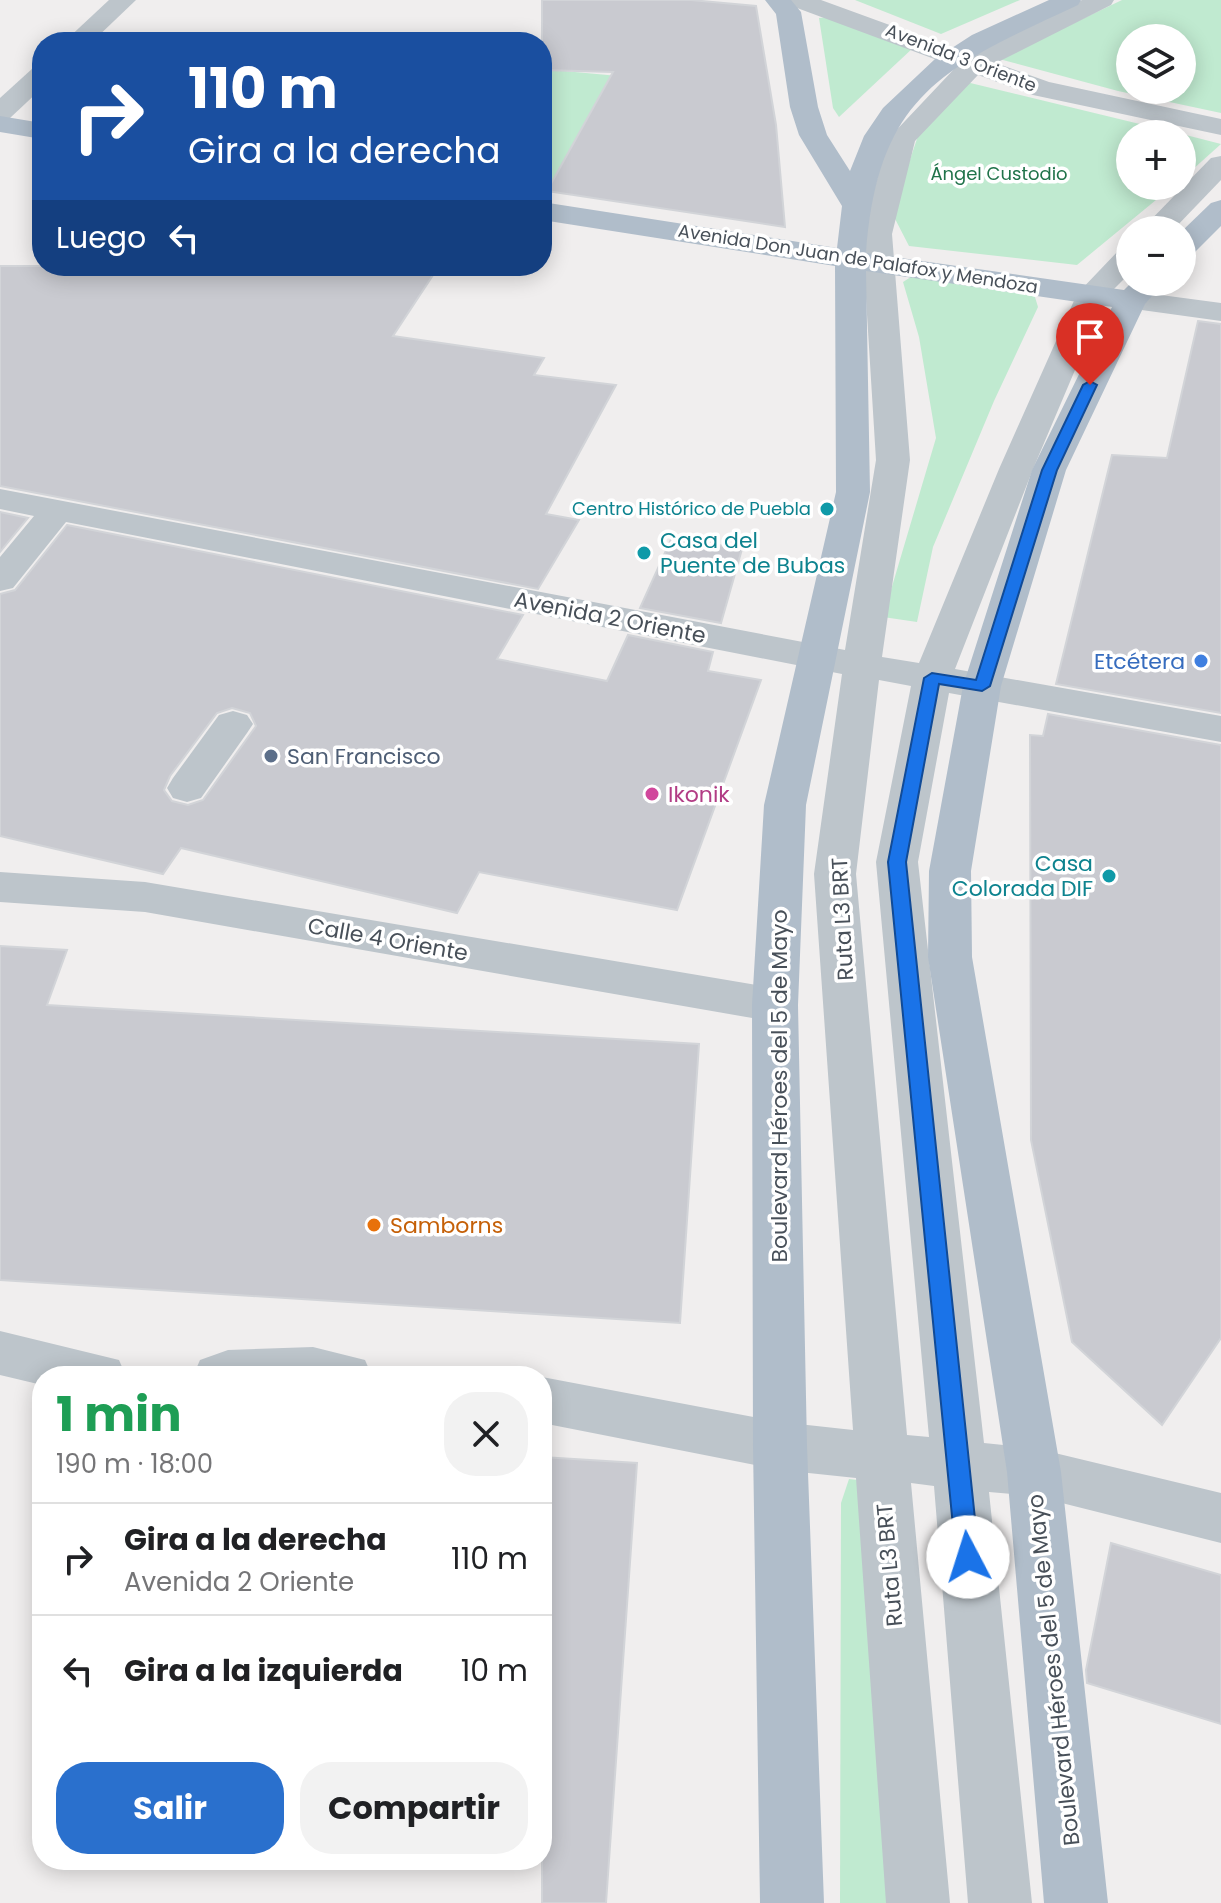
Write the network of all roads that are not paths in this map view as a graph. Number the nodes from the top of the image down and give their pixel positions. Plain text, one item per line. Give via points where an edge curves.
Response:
1 (124, 0) edge
2 (777, 0) edge
3 (798, 0) edge
4 (1069, 0) edge
5 (1102, 0) edge
6 (88, 32) edge
7 (963, 62) junction
8 (32, 83) edge
9 (0, 112) edge
10 (0, 124) edge
11 (1221, 127) edge
12 (32, 129) edge
13 (1221, 164) edge
14 (856, 205) junction
15 (1221, 209) edge
16 (552, 213) edge
17 (1170, 216) edge
18 (1196, 234) edge
19 (865, 262) junction
20 (1116, 282) edge
21 (1117, 296) edge
22 (1120, 296) edge
23 (1168, 296) edge
24 (1221, 312) edge
25 (0, 499) edge
26 (58, 510) junction
27 (214, 540) junction
28 (191, 568) dead end
29 (0, 580) edge
30 (816, 657) junction
31 (863, 665) junction
32 (932, 678) junction
33 (982, 686) junction
34 (233, 724) dead end
35 (1221, 729) edge
36 (187, 788) dead end
37 (0, 887) edge
38 (775, 1005) junction
39 (0, 1353) edge
40 (57, 1366) edge
41 (552, 1402) edge
42 (780, 1446) junction
43 (880, 1454) junction
44 (959, 1463) junction
45 (1034, 1472) junction
46 (1221, 1518) edge
47 (792, 1903) edge
48 (918, 1903) edge
49 (1000, 1903) edge
50 (1076, 1903) edge

1 - 6 street
2 - 14 main road via 788,12 813,135
3 - 7 street, Avenida 3 Oriente
4 - 7 main road, Boulevard Héroes del 5 de Mayo
5 - 7 street, Ruta L3 BRT
7 - 11 street, Avenida 3 Oriente via 1073,97
7 - 14 main road, Boulevard Héroes del 5 de Mayo via 905,102 879,133
7 - 19 street, Ruta L3 BRT via 902,139
8 - 9 street
10 - 12 main road
13 - 17 street
14 - 19 main road, Boulevard Héroes del 5 de Mayo
15 - 18 main road
16 - 19 main road, Avenida Don Juan de Palafox y Mendoza
19 - 20 main road, Avenida Don Juan de Palafox y Mendoza
19 - 30 main road, Boulevard Héroes del 5 de Mayo via 853,492
19 - 31 street, Ruta L3 BRT via 893,460
21 - 32 street via 1016,469
22 - 33 main road, Boulevard Héroes del 5 de Mayo via 1049,470
23 - 24 street, Avenida Don Juan de Palafox y Mendoza
25 - 26 street, Avenida 2 Oriente
26 - 27 street, Avenida 2 Oriente
26 - 29 street
27 - 28 street
27 - 30 street, Avenida 2 Oriente
30 - 31 street, Avenida 2 Oriente
30 - 38 main road, Boulevard Héroes del 5 de Mayo via 785,805
31 - 32 street, Avenida 2 Oriente
31 - 43 street, Ruta L3 BRT via 835,874
32 - 33 street, Avenida 2 Oriente
32 - 44 street via 897,862
33 - 35 street, Avenida 2 Oriente
33 - 45 main road, Boulevard Héroes del 5 de Mayo via 950,871 950,957
34 - 36 street
37 - 38 street, Calle 4 Oriente via 145,897
38 - 42 main road, Boulevard Héroes del 5 de Mayo
39 - 40 street
41 - 42 street
42 - 43 street
42 - 47 main road, Boulevard Héroes del 5 de Mayo
43 - 44 street
43 - 48 street, Ruta L3 BRT
44 - 45 street
44 - 49 street
45 - 46 street
45 - 50 main road, Boulevard Héroes del 5 de Mayo

